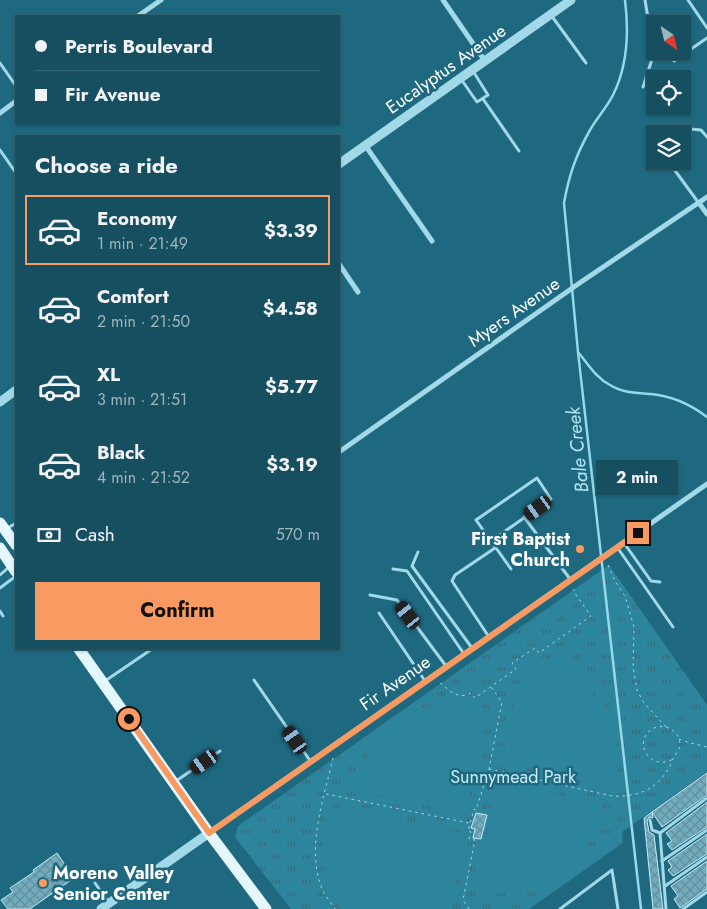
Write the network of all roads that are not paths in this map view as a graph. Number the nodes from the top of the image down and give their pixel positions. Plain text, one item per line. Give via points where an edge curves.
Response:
1 (161, 0) edge
2 (443, 0) edge
3 (571, 0) edge
4 (645, 0) edge
5 (688, 0) edge
6 (551, 14) junction
7 (139, 15) edge
8 (648, 15) edge
9 (707, 28) edge
10 (707, 38) edge
11 (691, 49) edge
12 (652, 60) edge
13 (485, 61) junction
14 (0, 63) edge
15 (586, 63) dead end
16 (472, 70) junction
17 (460, 78) junction
18 (15, 85) edge
19 (643, 87) dead end
20 (483, 98) junction
21 (15, 103) edge
22 (0, 113) edge
23 (691, 129) edge
24 (707, 137) edge
25 (365, 145) junction
26 (0, 150) edge
27 (519, 151) dead end
28 (340, 163) edge
29 (675, 170) edge
30 (15, 172) edge
31 (707, 197) edge
32 (699, 202) junction
33 (707, 214) edge
34 (432, 241) dead end
35 (340, 265) edge
36 (358, 292) dead end
37 (15, 391) edge
38 (0, 402) edge
39 (340, 451) edge
40 (707, 484) edge
41 (524, 517) junction
42 (15, 523) edge
43 (3, 527) edge
44 (490, 541) junction
45 (624, 543) junction
46 (15, 545) edge
47 (617, 547) junction
48 (0, 548) edge
49 (495, 548) junction
50 (418, 552) dead end
51 (14, 568) edge
52 (393, 569) dead end
53 (510, 569) dead end
54 (0, 575) edge
55 (15, 577) edge
56 (570, 580) junction
57 (660, 582) dead end
58 (0, 588) edge
59 (370, 594) dead end
60 (0, 611) edge
61 (379, 613) dead end
62 (3, 616) dead end
63 (674, 627) dead end
64 (489, 637) junction
65 (472, 649) junction
66 (80, 650) edge
67 (151, 650) edge
68 (464, 654) junction
69 (447, 667) junction
70 (254, 680) dead end
71 (426, 682) junction
72 (103, 683) junction
73 (220, 751) dead end
74 (311, 762) junction
75 (174, 783) junction
76 (707, 798) edge
77 (650, 820) dead end
78 (707, 830) edge
79 (209, 833) junction
80 (660, 833) junction
81 (707, 856) edge
82 (662, 861) junction
83 (94, 882) dead end
84 (665, 886) junction
85 (707, 892) edge
86 (106, 907) edge
87 (266, 909) edge
88 (560, 909) edge
89 (618, 909) edge
90 (666, 909) edge
91 (683, 909) edge

1 - 7 street
2 - 13 street
3 - 6 street, Eucalyptus Avenue
4 - 8 lane
5 - 9 lane
6 - 13 street, Eucalyptus Avenue
6 - 15 lane
10 - 11 lane
12 - 19 lane
13 - 16 street, Eucalyptus Avenue
14 - 18 lane
16 - 17 street, Eucalyptus Avenue
16 - 20 lane via 488,95
17 - 20 lane via 477,102
17 - 25 street, Eucalyptus Avenue
20 - 27 lane
21 - 22 street
23 - 24 lane via 702,130
25 - 28 street, Eucalyptus Avenue
25 - 34 street
26 - 30 lane
29 - 32 lane
31 - 32 street, Myers Avenue
32 - 33 street
32 - 39 street, Myers Avenue
35 - 36 street
37 - 38 street
40 - 45 street, Fir Avenue
41 - 44 lane
41 - 44 lane via 552,499 537,478 476,520
41 - 56 lane
42 - 43 lane
43 - 46 main road
44 - 49 lane
45 - 47 street, Fir Avenue
45 - 57 lane via 651,581
47 - 56 street, Fir Avenue
47 - 63 lane
48 - 51 main road
49 - 53 lane
49 - 64 lane via 455,575 452,581
50 - 65 lane via 412,566
51 - 54 lane
52 - 68 lane via 407,571
55 - 58 lane
56 - 64 street, Fir Avenue
59 - 69 lane via 397,600
60 - 62 lane
61 - 71 lane
64 - 65 street, Fir Avenue
65 - 68 street, Fir Avenue
66 - 72 main road
67 - 72 lane
68 - 69 street, Fir Avenue
69 - 71 street, Fir Avenue
70 - 74 lane
71 - 74 street, Fir Avenue
72 - 75 main road
73 - 75 lane
74 - 79 street, Fir Avenue
75 - 79 main road
76 - 80 lane
77 - 80 lane via 652,830
78 - 82 lane
79 - 86 street, Fir Avenue
79 - 87 main road
80 - 82 lane
81 - 84 lane
82 - 84 lane
83 - 86 lane
84 - 90 lane
85 - 91 lane
88 - 89 lane via 612,870

